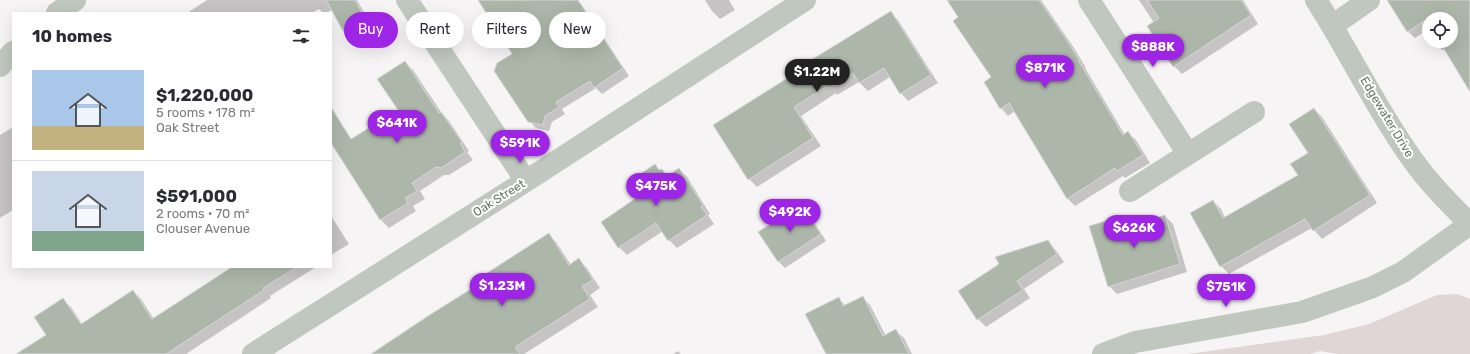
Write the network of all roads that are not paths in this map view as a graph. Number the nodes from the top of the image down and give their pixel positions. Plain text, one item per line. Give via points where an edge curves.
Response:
1 (75, 0) edge
2 (407, 0) edge
3 (804, 0) edge
4 (1089, 0) edge
5 (1316, 0) edge
6 (1370, 0) edge
7 (57, 12) edge
8 (1332, 26) junction
9 (12, 53) edge
10 (0, 66) edge
11 (1254, 112) dead end
12 (1188, 154) junction
13 (526, 181) junction
14 (1130, 191) dead end
15 (1470, 224) edge
16 (253, 354) edge
17 (1103, 354) edge

1 - 7 street
2 - 13 street
3 - 13 street, Oak Street
4 - 12 street
5 - 8 street, Edgewater Drive
6 - 8 street
8 - 15 street, Edgewater Drive via 1411,158 1430,183
9 - 10 street
11 - 12 street
12 - 14 street
13 - 16 street, Oak Street
15 - 17 street via 1403,272 1359,292 1302,312 1135,342

